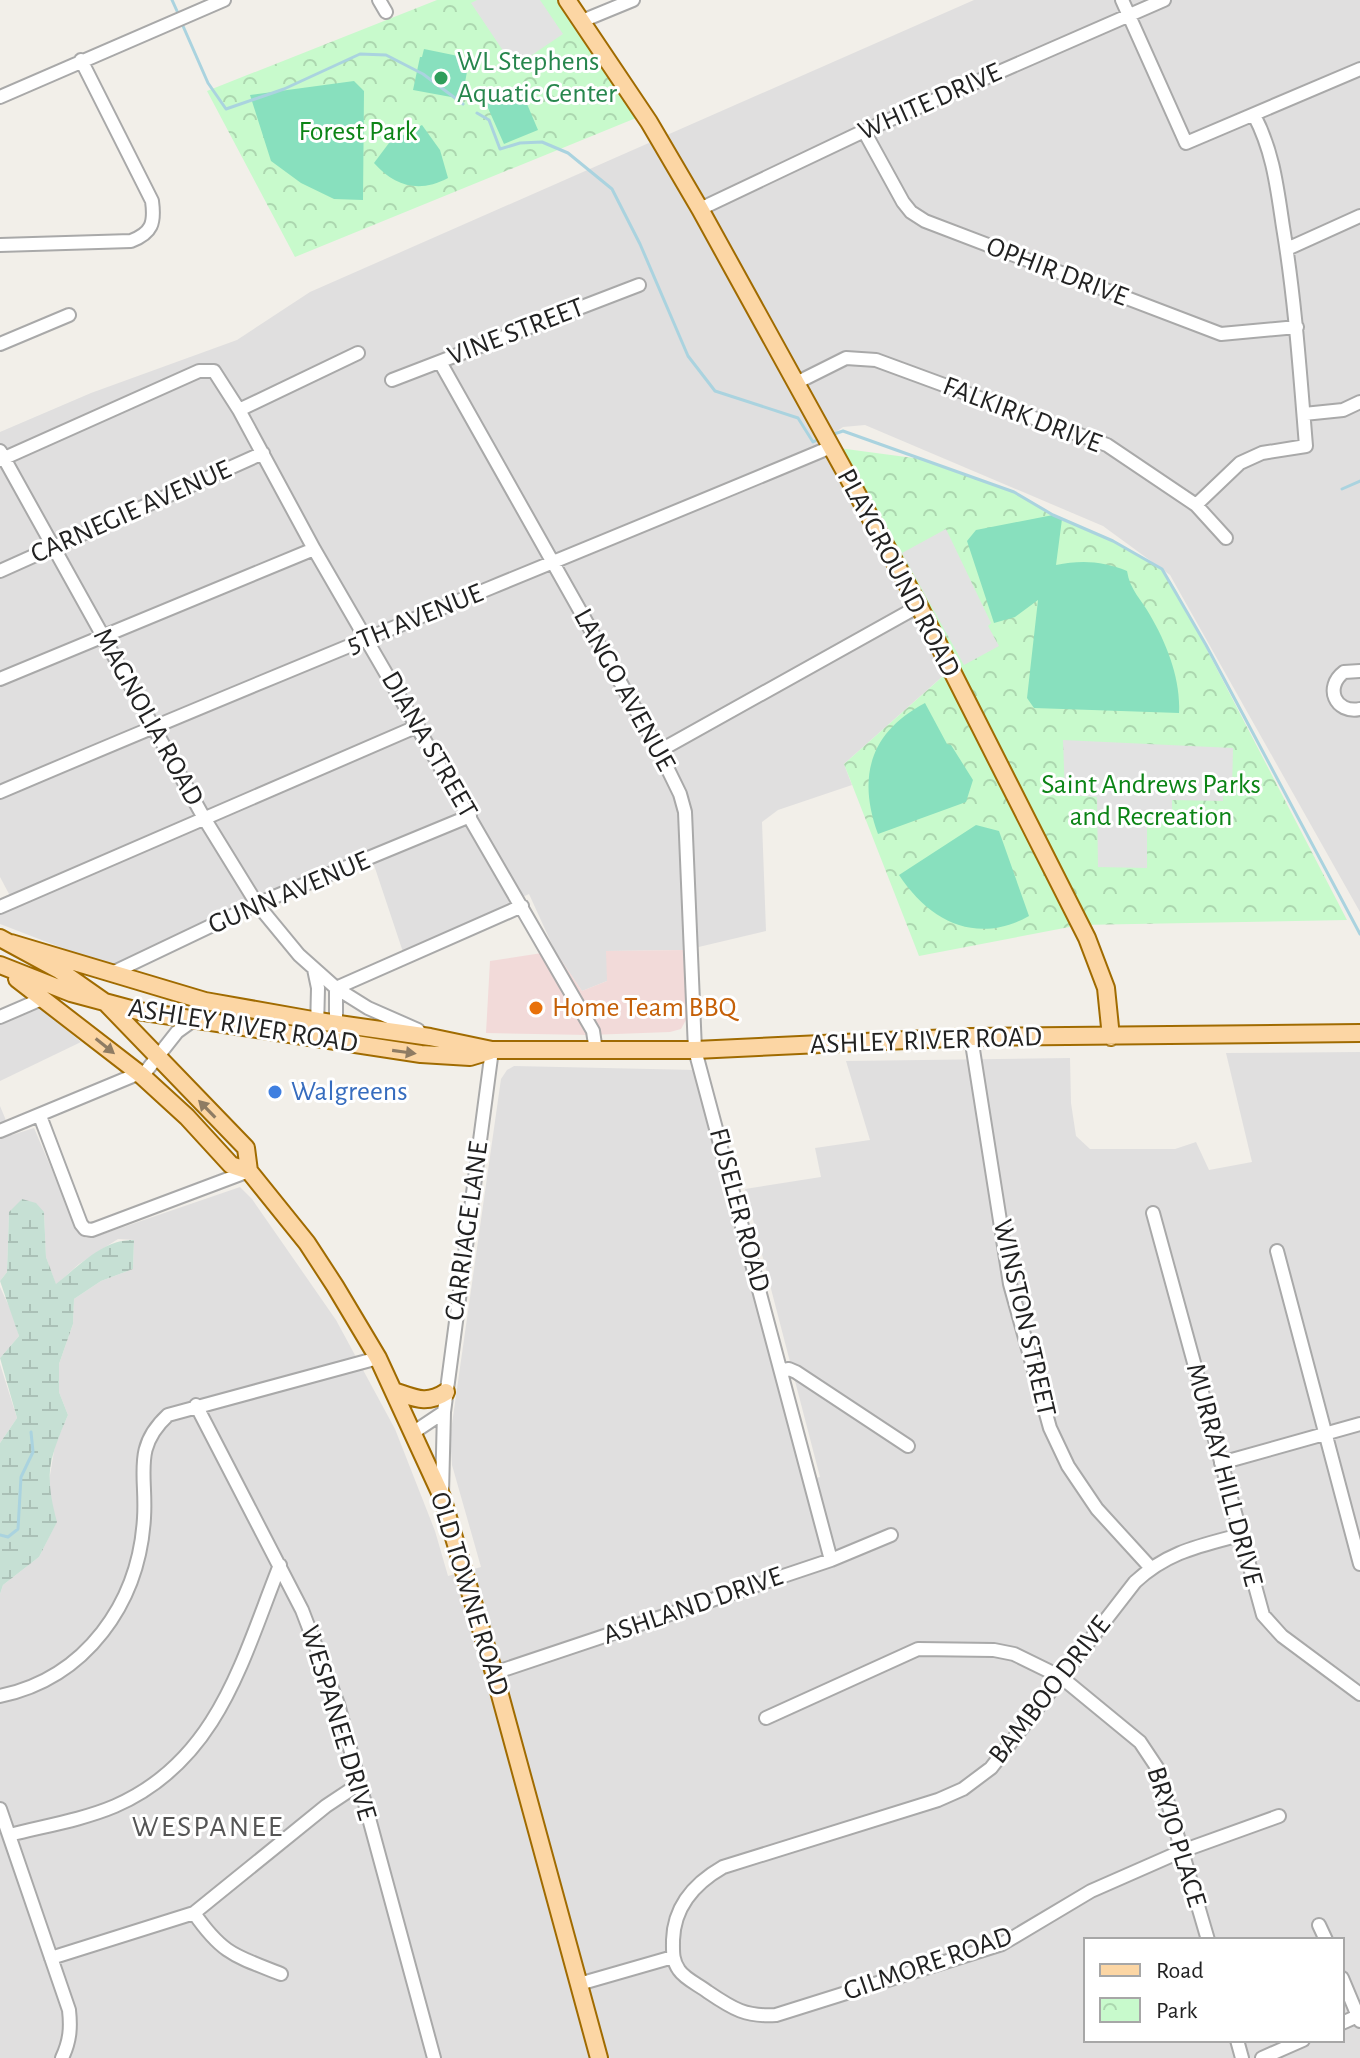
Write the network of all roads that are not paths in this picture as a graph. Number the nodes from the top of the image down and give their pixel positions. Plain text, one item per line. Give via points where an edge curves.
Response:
1 (224, 0) edge
2 (567, 0) edge
3 (633, 0) edge
4 (1122, 0) edge
5 (1164, 0) edge
6 (1129, 15) junction
7 (582, 21) junction
8 (81, 60) junction
9 (1360, 69) edge
10 (0, 97) edge
11 (1254, 115) junction
12 (864, 131) junction
13 (700, 209) junction
14 (1360, 216) edge
15 (0, 245) edge
16 (1287, 249) junction
17 (639, 285) dead end
18 (69, 315) dead end
19 (1297, 327) junction
20 (0, 344) edge
21 (358, 353) dead end
22 (440, 362) junction
23 (392, 380) dead end
24 (796, 383) junction
25 (1360, 402) edge
26 (239, 410) junction
27 (1304, 414) junction
28 (831, 447) junction
29 (263, 453) junction
30 (1, 457) edge
31 (1196, 505) junction
32 (1226, 538) dead end
33 (52, 549) junction
34 (314, 549) junction
35 (554, 563) junction
36 (0, 571) edge
37 (919, 606) junction
38 (103, 635) junction
39 (368, 637) junction
40 (1360, 671) edge
41 (0, 679) edge
42 (1360, 709) edge
43 (153, 726) junction
44 (418, 726) junction
45 (659, 751) junction
46 (0, 792) edge
47 (470, 816) junction
48 (204, 818) junction
49 (1, 903) edge
50 (257, 904) junction
51 (522, 906) junction
52 (6, 940) edge
53 (0, 966) edge
54 (314, 969) junction
55 (110, 974) junction
56 (336, 988) junction
57 (44, 998) junction
58 (106, 1003) junction
59 (0, 1017) edge
60 (195, 1019) junction
61 (318, 1021) junction
62 (336, 1024) junction
63 (1360, 1033) edge
64 (971, 1037) junction
65 (1111, 1037) junction
66 (316, 1039) junction
67 (336, 1042) junction
68 (492, 1050) junction
69 (695, 1050) junction
70 (596, 1051) junction
71 (158, 1058) junction
72 (140, 1074) junction
73 (40, 1116) junction
74 (0, 1131) edge
75 (249, 1171) junction
76 (1153, 1213) dead end
77 (1277, 1251) dead end
78 (378, 1358) junction
79 (783, 1370) junction
80 (394, 1391) junction
81 (446, 1392) junction
82 (196, 1405) junction
83 (444, 1412) junction
84 (1360, 1424) edge
85 (414, 1432) junction
86 (1325, 1433) junction
87 (908, 1446) dead end
88 (1221, 1463) junction
89 (442, 1497) junction
90 (891, 1535) dead end
91 (1240, 1535) junction
92 (831, 1560) junction
93 (1360, 1564) edge
94 (280, 1565) junction
95 (1150, 1567) junction
96 (494, 1673) junction
97 (1061, 1677) junction
98 (1360, 1694) edge
99 (0, 1696) edge
100 (766, 1718) dead end
101 (359, 1784) junction
102 (0, 1809) edge
103 (1279, 1816) dead end
104 (9, 1835) junction
105 (1182, 1851) junction
106 (194, 1913) junction
107 (1319, 1925) dead end
108 (1207, 1938) edge
109 (1325, 1938) edge
110 (673, 1957) junction
111 (51, 1958) junction
112 (281, 1974) dead end
113 (1344, 1983) edge
114 (579, 1984) junction
115 (1359, 2017) edge
116 (1298, 2042) edge
117 (62, 2058) edge
118 (434, 2058) edge
119 (599, 2058) edge
120 (1262, 2058) edge

1 - 8 street
2 - 7 main road, PLAYGROUND ROAD
3 - 7 street
4 - 6 street
5 - 6 street, WHITE DRIVE
6 - 11 street via 1186,143
6 - 12 street, WHITE DRIVE
7 - 13 main road, PLAYGROUND ROAD
8 - 10 street
8 - 15 street via 152,201 152,228 131,241
9 - 11 street
11 - 16 street via 1274,164
12 - 13 street, WHITE DRIVE
12 - 19 street, OPHIR DRIVE via 903,202 925,221 1221,334
13 - 24 main road, PLAYGROUND ROAD
14 - 16 street
16 - 19 street
17 - 22 street, VINE STREET
18 - 20 street
19 - 27 street
21 - 26 street
22 - 23 street, VINE STREET
22 - 35 street, LANGO AVENUE
24 - 28 main road, PLAYGROUND ROAD
24 - 31 street, FALKIRK DRIVE via 846,358 876,360 1107,445
25 - 27 street via 1343,410
26 - 29 street, DIANA STREET
26 - 30 street, DIANA STREET via 214,371 199,371
27 - 31 street via 1306,446 1262,453 1240,463
28 - 35 street, 5TH AVENUE
28 - 37 main road, PLAYGROUND ROAD
29 - 33 street, CARNEGIE AVENUE
29 - 34 street, DIANA STREET
30 - 33 street, MAGNOLIA ROAD
31 - 32 street, FALKIRK DRIVE
33 - 36 street, CARNEGIE AVENUE
33 - 38 street, MAGNOLIA ROAD
34 - 38 street
34 - 39 street, DIANA STREET
35 - 39 street, 5TH AVENUE
35 - 45 street, LANGO AVENUE
37 - 45 street
37 - 65 main road, PLAYGROUND ROAD via 1087,938 1106,988
38 - 41 street
38 - 43 street, MAGNOLIA ROAD
39 - 43 street, 5TH AVENUE
39 - 44 street, DIANA STREET
40 - 42 street via 1344,672 1333,688 1341,707
43 - 46 street, 5TH AVENUE
43 - 48 street, MAGNOLIA ROAD
44 - 47 street, DIANA STREET
44 - 48 street
45 - 69 street, LANGO AVENUE via 685,812
47 - 50 street, GUNN AVENUE
47 - 51 street, DIANA STREET
48 - 49 street
48 - 50 street, MAGNOLIA ROAD
50 - 54 street, MAGNOLIA ROAD
50 - 55 street, GUNN AVENUE
51 - 56 street
51 - 70 street, DIANA STREET via 593,1031
52 - 55 main road, ASHLEY RIVER ROAD
52 - 58 main road
53 - 57 main road
53 - 58 main road, ASHLEY RIVER ROAD
54 - 56 street, MAGNOLIA ROAD
54 - 61 street
55 - 61 main road, ASHLEY RIVER ROAD via 205,1001
56 - 62 street
56 - 68 street, MAGNOLIA ROAD via 408,1027
57 - 59 street
57 -> 72 main road
58 - 60 main road, ASHLEY RIVER ROAD
58 - 71 main road
60 - 66 main road, ASHLEY RIVER ROAD
60 - 71 street via 177,1032
61 - 62 main road, ASHLEY RIVER ROAD
61 - 66 street
62 - 67 street
62 - 68 main road, ASHLEY RIVER ROAD
63 - 65 main road, ASHLEY RIVER ROAD
64 - 65 main road, ASHLEY RIVER ROAD
64 - 69 main road, ASHLEY RIVER ROAD
64 - 95 street, WINSTON STREET via 1010,1284 1050,1428 1097,1509
66 - 67 main road, ASHLEY RIVER ROAD
67 -> 68 main road, ASHLEY RIVER ROAD via 470,1057
68 - 70 main road, ASHLEY RIVER ROAD
68 - 81 street, CARRIAGE LANE
69 - 70 main road, ASHLEY RIVER ROAD
69 - 79 street, FUSELER ROAD
71 - 72 street
75 -> 71 main road via 246,1148
72 - 73 street
72 - 75 main road via 231,1165
73 - 74 street
73 - 75 street via 85,1229
75 - 78 main road, OLD TOWNE ROAD via 307,1243
76 - 88 street, MURRAY HILL DRIVE
77 - 86 street
78 - 80 main road, OLD TOWNE ROAD
78 - 82 street
79 - 87 street via 796,1372
79 - 92 street, FUSELER ROAD
80 - 81 main road via 421,1400
80 - 85 main road, OLD TOWNE ROAD
81 - 83 street, CARRIAGE LANE
82 - 94 street, WESPANEE DRIVE
82 - 99 street via 168,1415 147,1439 140,1556 113,1620 91,1646 46,1680
83 - 85 street
83 - 89 street, CARRIAGE LANE
84 - 86 street
85 - 89 main road, OLD TOWNE ROAD
86 - 88 street
86 - 93 street
88 - 91 street, MURRAY HILL DRIVE
89 - 96 main road, OLD TOWNE ROAD
90 - 92 street, ASHLAND DRIVE
91 - 95 street, BAMBOO DRIVE via 1177,1553
91 - 98 street, MURRAY HILL DRIVE via 1263,1615 1282,1636
92 - 96 street, ASHLAND DRIVE
94 - 101 street, WESPANEE DRIVE via 338,1704
94 - 104 street via 219,1715 199,1743 149,1787 117,1805
95 - 97 street, BAMBOO DRIVE
96 - 114 main road, OLD TOWNE ROAD
97 - 100 street, BRYJO PLACE via 1004,1652 918,1649
97 - 105 street, BRYJO PLACE via 1150,1754
97 - 110 street, BAMBOO DRIVE via 991,1768 963,1789 705,1877 678,1912
101 - 106 street
101 - 118 street, WESPANEE DRIVE
102 - 104 street
103 - 105 street, GILMORE ROAD
104 - 111 street
105 - 108 street, BRYJO PLACE
105 - 110 street, GILMORE ROAD via 1091,1891 1002,1944 776,2015 733,2010 680,1972
106 - 111 street
106 - 112 street via 230,1954
107 - 109 street
110 - 114 street
111 - 117 street via 71,2027
113 - 115 street
114 - 119 main road, OLD TOWNE ROAD
116 - 120 street

